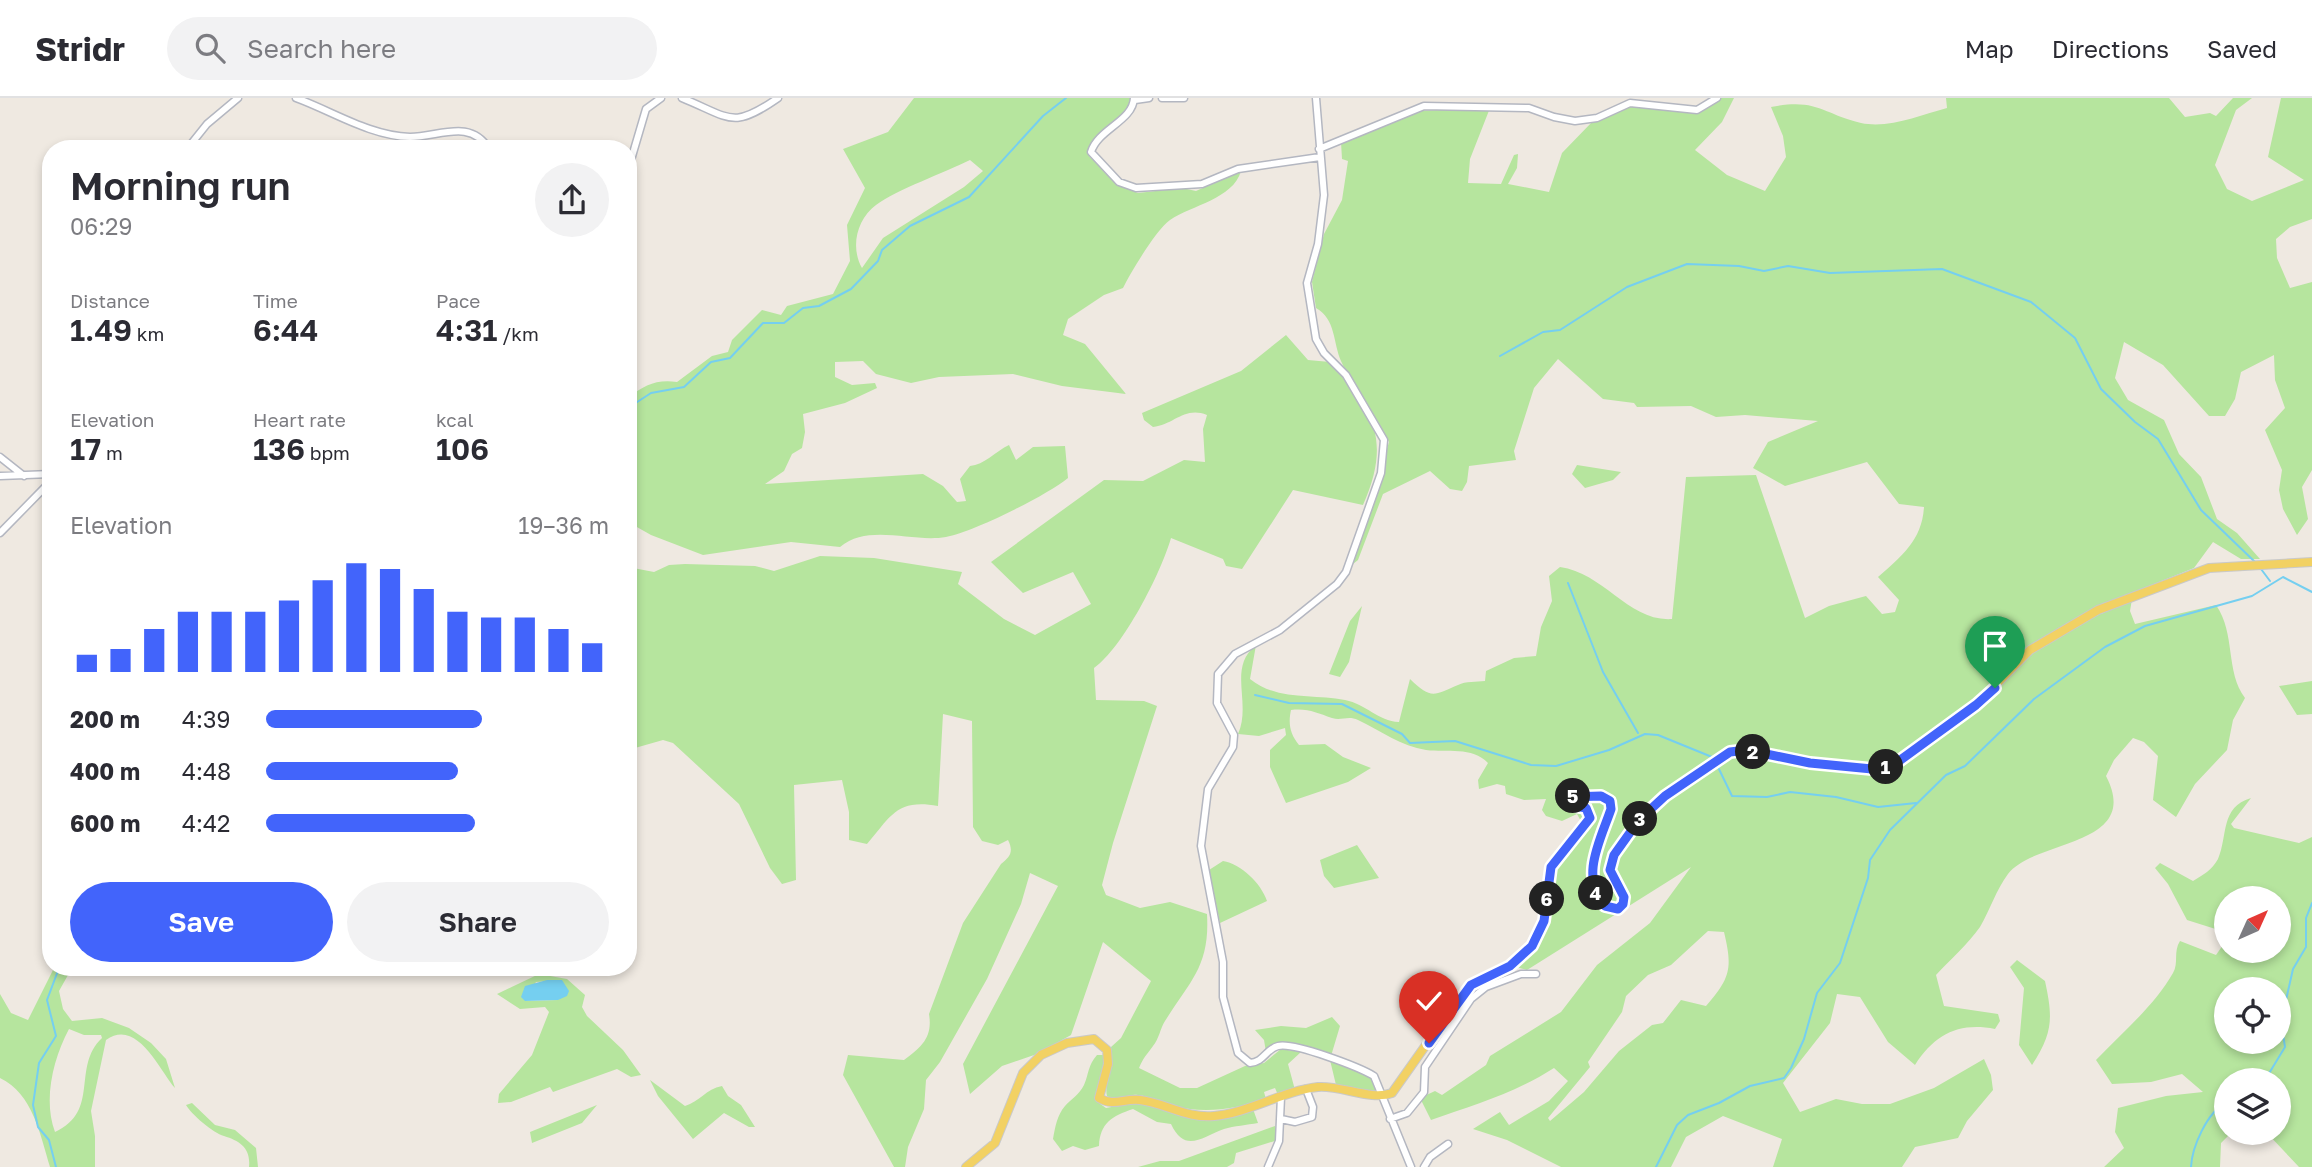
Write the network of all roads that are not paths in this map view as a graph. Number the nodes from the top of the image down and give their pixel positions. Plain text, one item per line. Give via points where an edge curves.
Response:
1 (238, 98) edge
2 (296, 98) edge
3 (661, 98) edge
4 (682, 98) edge
5 (778, 98) edge
6 (1149, 98) edge
7 (1162, 98) edge
8 (1184, 98) edge
9 (1316, 98) edge
10 (1717, 98) edge
11 (1134, 99) edge
12 (194, 140) edge
13 (483, 140) edge
14 (637, 140) edge
15 (1320, 153) junction
16 (0, 457) edge
17 (42, 475) edge
18 (0, 476) edge
19 (24, 476) junction
20 (42, 490) edge
21 (0, 533) edge
22 (2312, 562) edge
23 (1536, 974) dead end
24 (1306, 1089) junction
25 (1382, 1095) junction
26 (1281, 1097) junction
27 (1281, 1119) junction
28 (1390, 1119) junction
29 (1448, 1144) dead end
30 (965, 1167) edge
31 (1268, 1167) edge
32 (1411, 1167) edge
33 (1424, 1167) edge

1 - 12 street
2 - 13 street via 379,131 409,136 465,130
3 - 14 street via 646,108
4 - 5 street via 737,120 753,116
6 - 11 street
7 - 8 street
9 - 15 street
10 - 15 street via 1697,110 1630,103 1597,118 1575,121 1530,107 1424,106
11 - 15 street via 1131,110 1095,140 1091,152 1119,182 1136,188 1202,184 1238,169
15 - 25 street via 1324,195 1307,283 1317,339 1346,375 1384,440 1381,473 1346,572 1337,584 1279,630 1235,654 1219,674 1217,703 1234,735 1233,747 1208,789 1201,846 1223,962 1223,997 1238,1052 1250,1063 1278,1046 1296,1048 1367,1072 1378,1080
16 - 19 street
17 - 19 street
18 - 19 street
20 - 21 street
22 - 25 main road via 2222,566 2115,602 2043,641 1976,705 1889,767 1810,763 1747,750 1724,755 1665,796 1621,842 1610,870 1624,897 1618,909 1608,908 1598,897 1594,878 1594,856 1610,801 1601,796 1570,797 1570,805 1586,808 1590,818 1551,867 1544,921 1532,946 1510,966 1471,985 1399,1087
23 - 28 street via 1521,974 1486,987 1471,999 1425,1067 1424,1092 1407,1113
24 - 25 main road via 1336,1087
24 - 26 main road
24 - 27 street via 1312,1117 1295,1122
25 - 28 street
26 - 27 street
26 - 30 main road via 1213,1116 1139,1099 1109,1104 1099,1098 1107,1050 1094,1039 1067,1043 1041,1055 1023,1073 995,1143
27 - 31 street via 1279,1141
28 - 32 street
29 - 33 street

